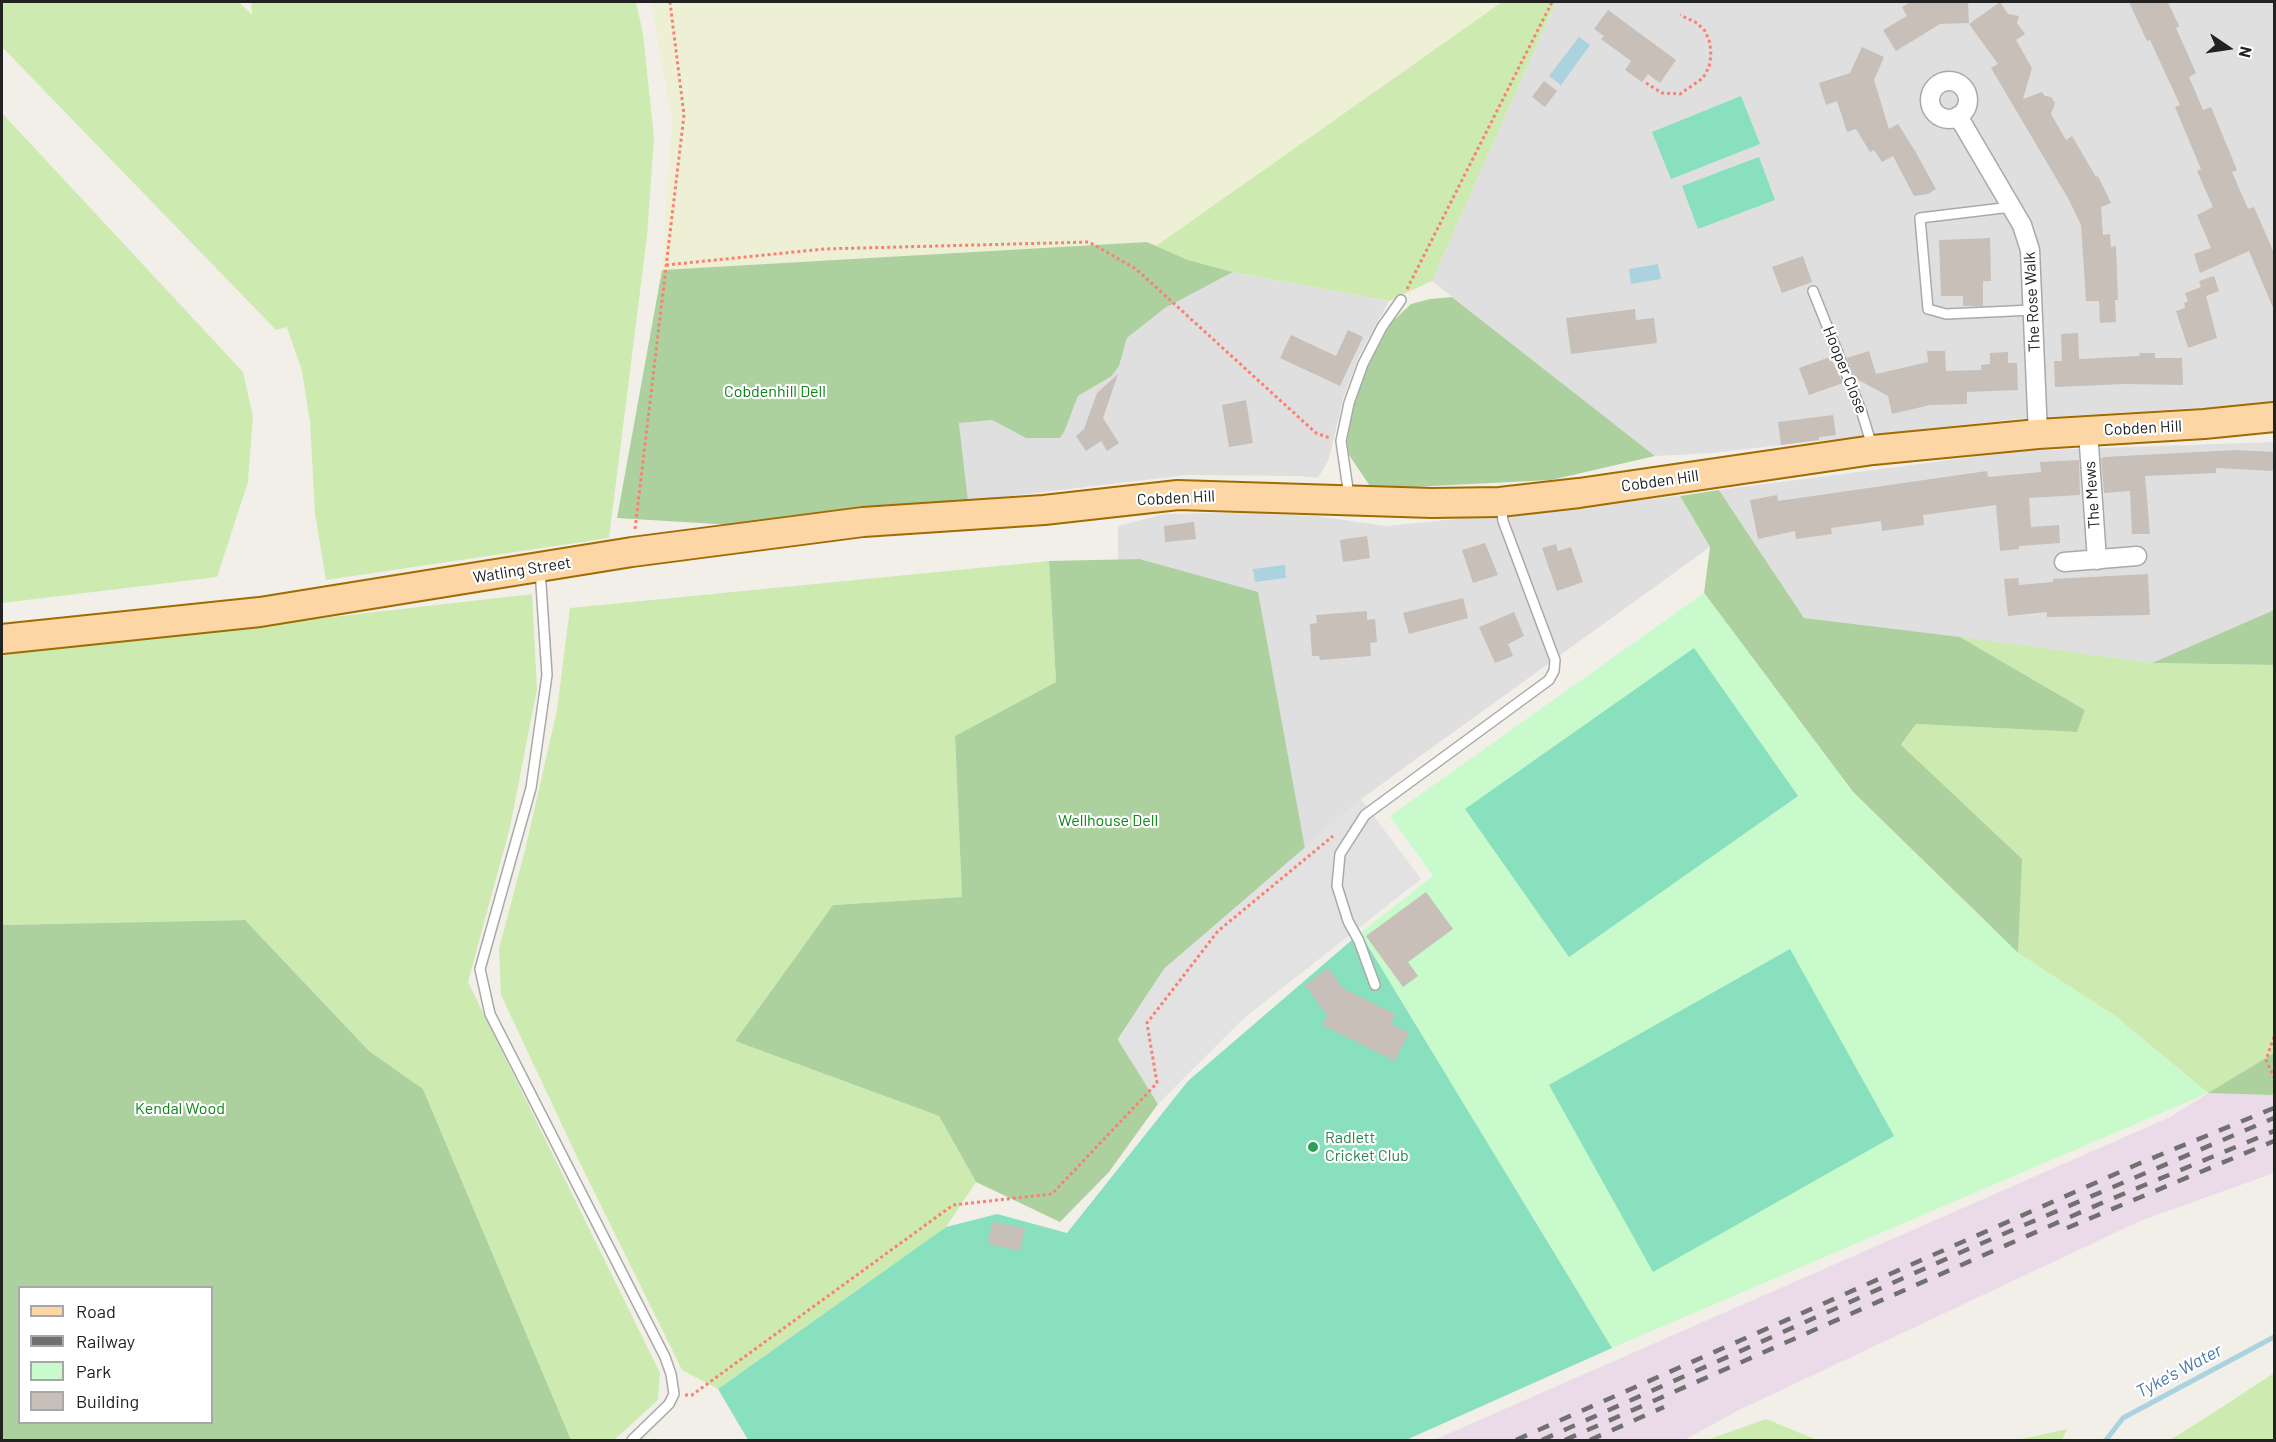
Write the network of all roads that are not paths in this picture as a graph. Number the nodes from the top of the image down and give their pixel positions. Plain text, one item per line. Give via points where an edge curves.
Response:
1 (1958, 116) dead end
2 (2011, 207) junction
3 (1813, 291) dead end
4 (1401, 300) road end
5 (2033, 310) junction
6 (2274, 417) edge
7 (2088, 431) junction
8 (2038, 434) junction
9 (1873, 450) junction
10 (1349, 500) junction
11 (1500, 502) junction
12 (1044, 510) joint
13 (2137, 556) dead end
14 (2097, 560) junction
15 (2064, 562) dead end
16 (540, 567) junction
17 (2, 639) edge
18 (1376, 985) dead end
19 (632, 1440) edge

1 - 2 street, The Rose Walk
2 - 5 street, The Rose Walk via 2030,250
2 - 5 lane via 1920,218 1928,309 1946,315
3 - 9 lane, Hooper Close
4 - 10 lane via 1362,364 1349,403 1341,441
5 - 8 street, The Rose Walk
6 - 7 main road, Cobden Hill
7 - 8 main road, Cobden Hill
7 - 14 street, The Mews
8 - 9 main road, Cobden Hill
9 - 11 main road, Cobden Hill
10 - 11 main road, Cobden Hill
10 - 12 main road, Cobden Hill via 1178,495
11 - 18 lane via 1503,521 1555,660 1554,671 1549,680 1365,815 1341,854 1337,886
12 - 16 main road, Watling Street via 863,522
13 - 14 street
14 - 15 street
16 - 17 main road, Watling Street via 260,612
16 - 19 lane via 547,675 531,788 480,969 490,1014 671,1374 674,1394 669,1404

